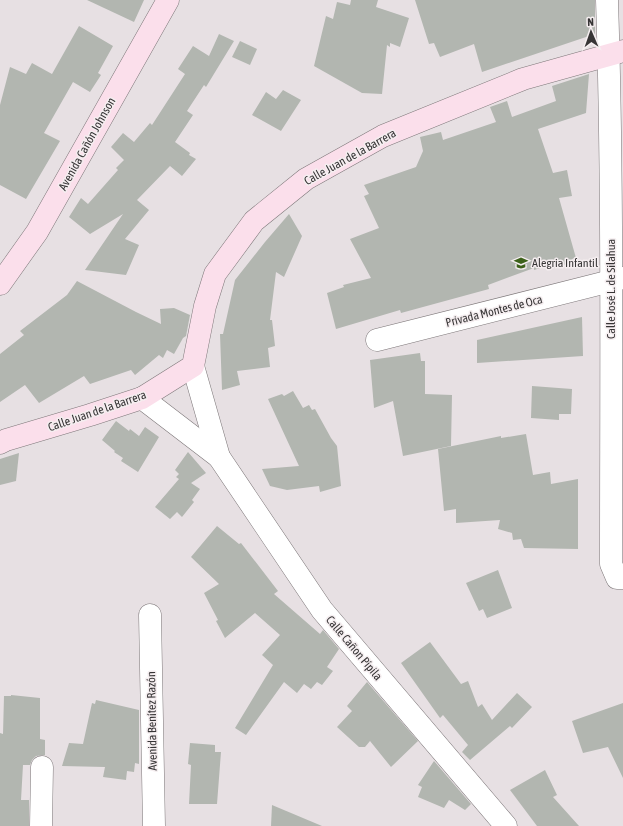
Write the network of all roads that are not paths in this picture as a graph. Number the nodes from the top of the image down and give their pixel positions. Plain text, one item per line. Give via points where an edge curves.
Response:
1 (168, 0) edge
2 (608, 0) edge
3 (616, 53) edge
4 (617, 280) edge
5 (0, 284) edge
6 (377, 340) dead end
7 (193, 366) junction
8 (142, 398) junction
9 (0, 443) edge
10 (219, 457) junction
11 (620, 578) edge
12 (150, 615) dead end
13 (42, 767) dead end
14 (41, 826) edge
15 (154, 826) edge
16 (506, 826) edge

1 - 5 street, Avenida Cañón Johnson via 37,232
2 - 3 street, Calle José L. de Silahua
3 - 4 street, Calle José L. de Silahua
3 - 7 street, Calle Juan de la Barrera via 522,79 383,136 306,179 254,221 215,274 205,306
4 - 6 street, Privada Montes de Oca
4 - 11 street, Calle José L. de Silahua via 611,564
7 - 8 street, Calle Juan de la Barrera
7 - 10 street, Calle Cañon Pípila
8 - 9 street, Calle Juan de la Barrera
8 - 10 street, Calle Cañon Pípila
10 - 16 street, Calle Cañon Pípila via 322,610
12 - 15 street, Avenida Benítez Razón
13 - 14 street

